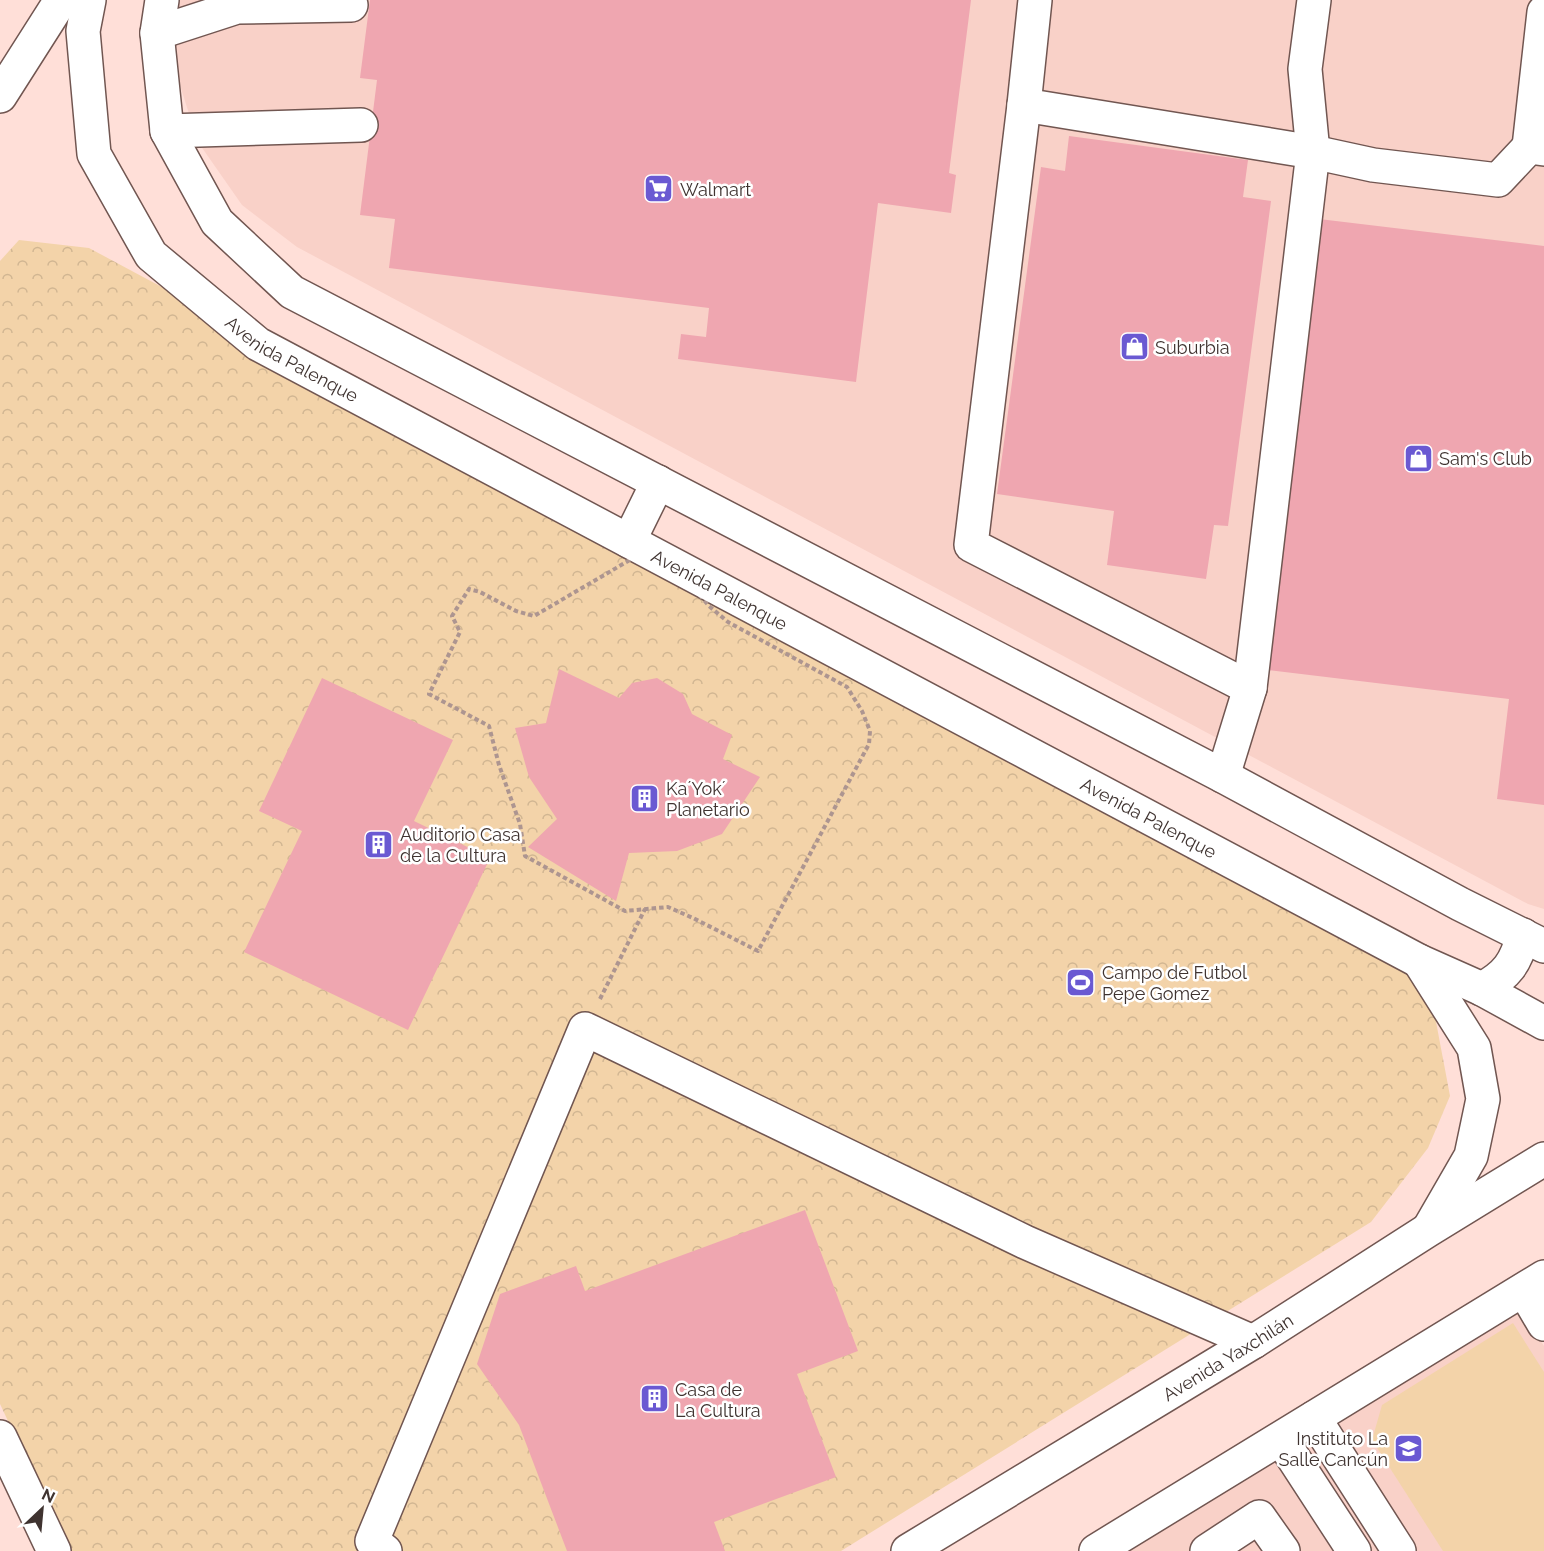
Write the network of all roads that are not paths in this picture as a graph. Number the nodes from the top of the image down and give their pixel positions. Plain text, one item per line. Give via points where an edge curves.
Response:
1 (63, 0) edge
2 (89, 0) edge
3 (162, 0) edge
4 (1035, 0) edge
5 (1314, 0) edge
6 (351, 5) dead end
7 (1544, 12) edge
8 (157, 33) junction
9 (0, 96) edge
10 (1024, 105) junction
11 (361, 125) dead end
12 (167, 131) junction
13 (1537, 148) edge
14 (1313, 152) junction
15 (658, 482) junction
16 (629, 541) junction
17 (1250, 688) junction
18 (1223, 776) junction
19 (1534, 941) edge
20 (1419, 961) junction
21 (1482, 989) junction
22 (1544, 1023) edge
23 (1544, 1159) edge
24 (1428, 1230) junction
25 (1534, 1283) edge
26 (1544, 1324) edge
27 (1253, 1342) junction
28 (1314, 1418) junction
29 (0, 1437) edge
30 (1281, 1438) junction
31 (54, 1551) edge
32 (385, 1551) edge
33 (908, 1551) edge
34 (1096, 1551) edge
35 (1207, 1551) edge
36 (1283, 1551) edge
37 (1354, 1551) edge
38 (1399, 1551) edge

1 - 9 street
2 - 16 street, Avenida Palenque via 83,31 93,154 151,255 258,344
3 - 8 street
4 - 10 street
5 - 14 street via 1305,69
6 - 8 street via 237,7
7 - 13 street
8 - 12 street
10 - 14 street
10 - 17 street via 971,544
11 - 12 street
12 - 15 street via 217,222 292,292
13 - 14 street via 1498,180 1373,165
14 - 17 street
15 - 16 street
15 - 18 street
16 - 20 street, Avenida Palenque
17 - 18 street
18 - 19 street
19 - 21 street via 1518,953 1497,981
20 - 21 street, Avenida Palenque
20 - 24 street via 1474,1048 1483,1099 1470,1156
21 - 22 street, Avenida Palenque
23 - 24 street, Avenida Yaxchilán
24 - 27 street, Avenida Yaxchilán
25 - 26 street
25 - 28 street
27 - 32 street via 1025,1242 585,1029 372,1542
27 - 33 street, Avenida Yaxchilán
28 - 30 street
28 - 38 street
29 - 31 street
30 - 34 street
30 - 37 street
35 - 36 street via 1259,1517

